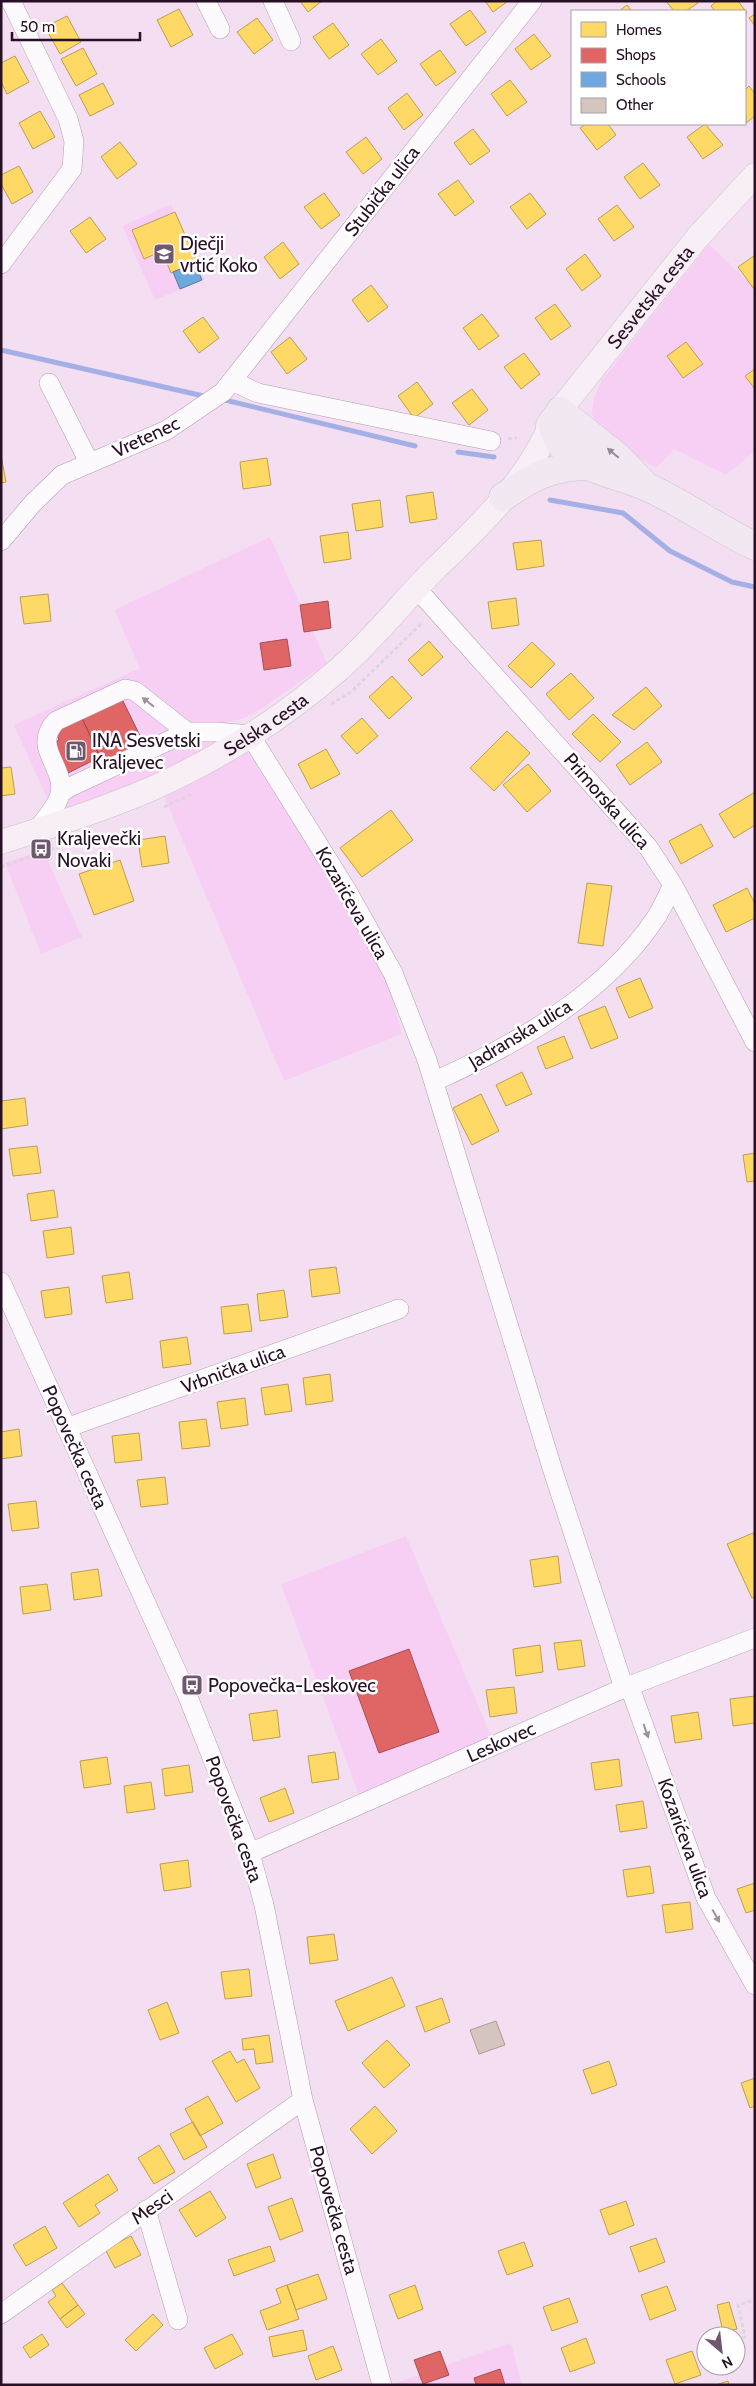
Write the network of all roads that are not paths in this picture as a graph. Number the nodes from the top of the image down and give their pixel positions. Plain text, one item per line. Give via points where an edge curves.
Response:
1 (10, 1) edge
2 (206, 1) edge
3 (273, 1) edge
4 (532, 1) edge
5 (1, 10) edge
6 (220, 28) dead end
7 (291, 41) dead end
8 (755, 175) edge
9 (1, 264) edge
10 (49, 383) dead end
11 (227, 386) junction
12 (202, 408) joint
13 (556, 417) junction
14 (491, 441) dead end
15 (89, 462) junction
16 (589, 466) junction
17 (647, 487) junction
18 (503, 497) junction
19 (1, 541) edge
20 (755, 546) edge
21 (435, 570) junction
22 (417, 590) junction
23 (186, 732) junction
24 (250, 735) junction
25 (60, 794) junction
26 (37, 830) junction
27 (1, 842) edge
28 (673, 885) junction
29 (755, 1042) edge
30 (435, 1081) junction
31 (1, 1282) edge
32 (399, 1309) dead end
33 (66, 1428) junction
34 (755, 1638) edge
35 (627, 1687) junction
36 (250, 1853) junction
37 (755, 1985) edge
38 (303, 2100) junction
39 (146, 2210) junction
40 (1, 2314) edge
41 (178, 2320) dead end
42 (382, 2385) edge

1 - 5 street
1 - 9 street via 68,119 74,140 72,169
2 - 6 street
3 - 7 street
4 - 11 street, Stubička ulica
8 - 13 main road, Sesvetska cesta via 697,238
10 - 15 street, Vretenec
11 - 12 street, Stubička ulica
11 - 14 street
12 - 15 street, Vretenec via 167,430
13 - 16 highway via 557,440 576,459
17 -> 13 highway via 618,457
13 - 18 main road, Selska cesta via 535,456
13 - 21 main road, Selska cesta via 514,457 465,521
15 - 19 street, Vretenec via 62,475
16 - 17 highway
16 - 18 highway via 548,471
17 - 20 highway
18 - 21 main road, Selska cesta
21 - 22 main road, Selska cesta
22 - 24 main road, Selska cesta via 338,670
22 - 28 street, Primorska ulica via 648,847
23 - 24 street
23 - 25 street
23 -> 25 street via 134,691 125,689 56,721 46,737 60,783
24 - 26 main road, Selska cesta via 152,788
24 - 30 street, Kozarićeva ulica via 346,889 393,973
25 - 26 street
26 - 27 main road, Selska cesta
28 - 29 street, Primorska ulica
28 - 30 street, Jadranska ulica via 656,919 618,964 557,1016 487,1058
30 - 35 street, Kozarićeva ulica via 556,1481
31 - 33 street, Popovečka cesta
32 - 33 street, Vrbnička ulica
33 - 36 street, Popovečka cesta via 186,1692
34 - 35 street, Leskovec
35 - 36 street, Leskovec
35 -> 37 street, Kozarićeva ulica via 706,1898
36 - 38 street, Popovečka cesta via 264,1905
38 - 39 street, Mesci
38 - 42 street, Popovečka cesta
39 - 40 street, Mesci
39 - 41 street

